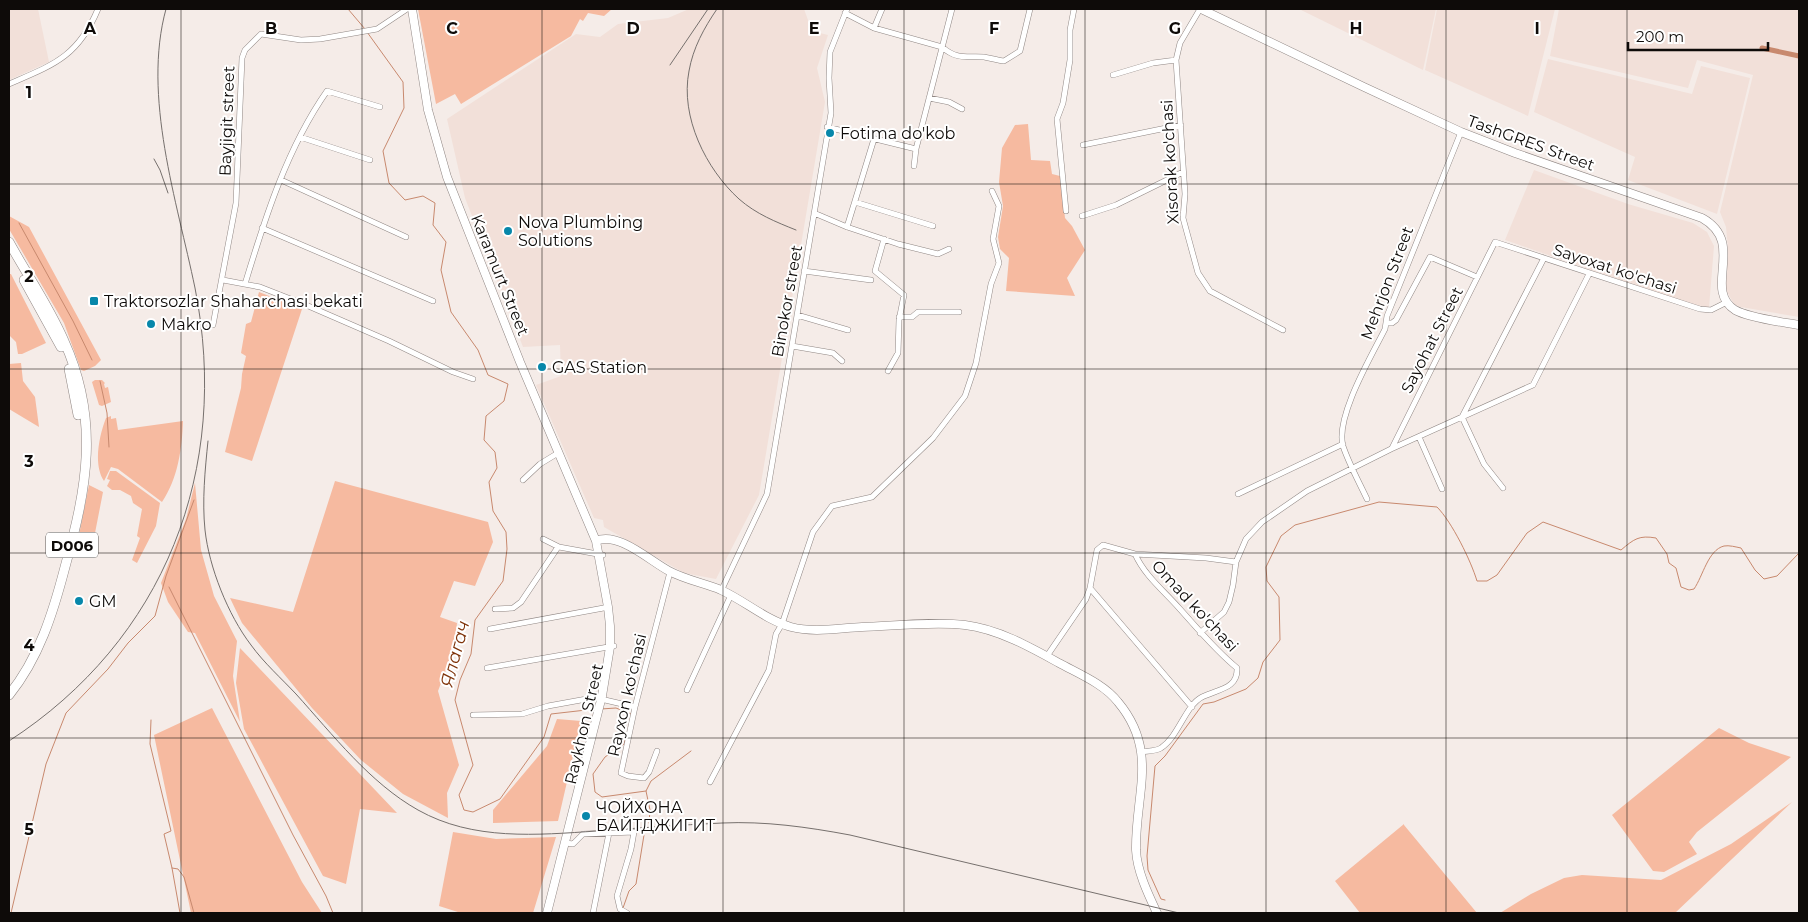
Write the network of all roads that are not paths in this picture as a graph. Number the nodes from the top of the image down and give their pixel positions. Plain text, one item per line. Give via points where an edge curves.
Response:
1 (98, 9) edge
2 (407, 9) edge
3 (413, 9) edge
4 (882, 9) edge
5 (952, 9) edge
6 (1030, 9) edge
7 (1074, 9) edge
8 (1200, 9) edge
9 (846, 11) edge
10 (874, 28) junction
11 (942, 47) junction
12 (1176, 60) junction
13 (1112, 75) dead end
14 (9, 84) edge
15 (929, 98) junction
16 (380, 107) dead end
17 (962, 109) dead end
18 (1181, 125) junction
19 (828, 127) junction
20 (1461, 132) junction
21 (300, 137) junction
22 (874, 139) junction
23 (1083, 145) dead end
24 (916, 149) junction
25 (370, 160) dead end
26 (914, 166) dead end
27 (1183, 172) junction
28 (281, 180) junction
29 (992, 191) dead end
30 (855, 202) junction
31 (1066, 211) dead end
32 (814, 213) junction
33 (1082, 216) dead end
34 (933, 226) dead end
35 (847, 227) junction
36 (262, 228) junction
37 (406, 237) dead end
38 (884, 239) junction
39 (9, 242) edge
40 (949, 249) dead end
41 (9, 254) edge
42 (1544, 258) junction
43 (804, 270) junction
44 (1589, 274) junction
45 (1478, 277) junction
46 (223, 280) junction
47 (871, 280) dead end
48 (245, 284) junction
49 (433, 301) dead end
50 (1727, 302) junction
51 (959, 312) dead end
52 (797, 315) junction
53 (899, 317) junction
54 (1386, 323) junction
55 (213, 325) dead end
56 (1799, 325) edge
57 (848, 330) dead end
58 (1283, 330) dead end
59 (792, 346) junction
60 (842, 361) dead end
61 (888, 371) dead end
62 (473, 378) dead end
63 (528, 378) junction
64 (76, 383) junction
65 (1462, 417) junction
66 (1419, 437) junction
67 (1343, 444) junction
68 (1391, 449) junction
69 (558, 453) junction
70 (1353, 469) junction
71 (523, 480) dead end
72 (1503, 488) dead end
73 (1442, 490) dead end
74 (1238, 494) dead end
75 (1367, 499) dead end
76 (543, 539) dead end
77 (597, 540) junction
78 (558, 546) junction
79 (1135, 554) junction
80 (601, 556) junction
81 (1236, 562) junction
82 (670, 572) junction
83 (1090, 588) junction
84 (721, 590) junction
85 (731, 595) junction
86 (610, 606) junction
87 (495, 609) dead end
88 (782, 624) junction
89 (490, 629) dead end
90 (1200, 633) junction
91 (612, 647) junction
92 (1047, 656) junction
93 (487, 668) dead end
94 (9, 687) edge
95 (687, 690) dead end
96 (9, 695) edge
97 (604, 700) junction
98 (635, 706) junction
99 (1192, 707) junction
100 (473, 715) dead end
101 (657, 751) dead end
102 (1142, 752) junction
103 (710, 782) dead end
104 (609, 833) junction
105 (568, 843) junction
106 (547, 913) edge
107 (552, 913) edge
108 (593, 913) edge
109 (626, 913) edge
110 (1157, 913) edge

1 - 14 street via 88,31 68,54 50,66
2 - 46 street, Bayjigit street via 377,29 301,40 261,34 245,50 242,58 236,203
3 - 63 main road, Karamurt Street via 428,110 441,160
4 - 10 street
5 - 11 street
6 - 11 street via 1020,51 1004,61 965,58
7 - 31 street via 1070,60 1057,119
8 - 12 street, Xisorak ko'chasi via 1180,43
8 - 20 main road, TashGRES Street
9 - 10 street
9 - 19 street, Binokor street via 830,52 831,113
10 - 11 street
11 - 15 street
12 - 13 street
12 - 18 street, Xisorak ko'chasi
15 - 17 street via 949,102
15 - 24 street
16 - 21 street via 327,91
18 - 23 street
18 - 27 street, Xisorak ko'chasi
19 - 22 street
19 - 32 street, Binokor street
20 - 50 main road, TashGRES Street via 1708,221 1722,240 1722,287
20 - 54 street, Mehrjon Street
21 - 25 street
21 - 28 street
22 - 24 street
22 - 30 street
24 - 26 street
27 - 33 street via 1116,205
27 - 58 street, Xisorak ko'chasi via 1183,218 1198,273 1210,291
28 - 36 street
28 - 37 street
29 - 88 street via 999,206 994,239 999,263 991,284 976,364 965,396 933,438 872,497 832,506 813,532
30 - 34 street
30 - 35 street
32 - 35 street
32 - 43 street, Binokor street
35 - 38 street
36 - 48 street
36 - 49 street
38 - 40 street via 938,254
38 - 53 street via 875,271 904,295
39 - 64 main road, D006 via 55,321 71,357
41 - 64 main road, D006 via 53,331
42 - 44 street, Sayoxat ko'chasi
42 - 45 street, Sayoxat ko'chasi via 1495,242
42 - 65 street
43 - 47 street
43 - 52 street, Binokor street
44 - 50 street, Sayoxat ko'chasi via 1700,309 1711,310
44 - 65 street via 1532,385
45 - 54 street via 1430,257 1396,320
45 - 68 street, Sayohat Street
46 - 48 street
46 - 55 street
48 - 62 street via 306,305 453,372
50 - 56 main road via 1742,313
51 - 53 street via 918,312 912,317
52 - 57 street
52 - 59 street, Binokor street
53 - 61 street via 898,353
54 - 67 street, Mehrjon Street via 1351,400 1343,423
59 - 60 street via 833,353
59 - 84 street, Binokor street via 767,494
63 - 69 main road, Karamurt Street
63 - 77 main road, Karamurt Street
64 - 94 main road, D006 via 81,453 75,509 39,632
64 - 96 main road, D006 via 87,450 79,515 47,626 29,665
65 - 66 street
65 - 72 street via 1484,464
66 - 68 street
66 - 73 street
67 - 70 street, Mehrjon Street
67 - 74 street
68 - 70 street
69 - 71 street
69 - 77 main road, Karamurt Street
70 - 75 street, Mehrjon Street
70 - 81 street via 1307,491 1262,522 1246,539
76 - 78 street
77 - 80 main road, Raykhon Street
77 - 82 main road via 620,541
78 - 80 street
78 - 87 street via 521,602 513,608
79 - 81 street, Omad ko'chasi
79 - 83 street, Omad ko'chasi via 1102,545 1096,550
79 - 90 street, Omad ko'chasi via 1142,568
80 - 86 main road, Raykhon Street
81 - 90 street via 1224,612
82 - 84 main road
82 - 98 street, Rayxon ko'chasi
83 - 92 street, Omad ko'chasi
83 - 99 street
84 - 85 main road
85 - 88 main road
85 - 95 street
86 - 89 street
86 - 91 main road, Raykhon Street
88 - 92 main road via 819,629 964,625 997,633
88 - 103 street via 776,634 769,670
90 - 99 street, Omad ko'chasi via 1237,668 1237,677 1222,689 1196,701
91 - 93 street
91 - 97 main road, Raykhon Street
92 - 102 main road via 1113,696 1130,720
97 - 98 street
97 - 100 street via 548,706 522,714
97 - 105 main road, Raykhon Street
98 - 101 street, Rayxon ko'chasi via 621,773 644,778
99 - 102 street, Omad ko'chasi via 1172,738 1160,748
102 - 110 main road via 1137,854
104 - 105 street via 582,834 576,842
104 - 108 street
104 - 109 street via 634,832 617,896 620,909
105 - 106 main road, Raykhon Street
105 - 107 main road, Raykhon Street

